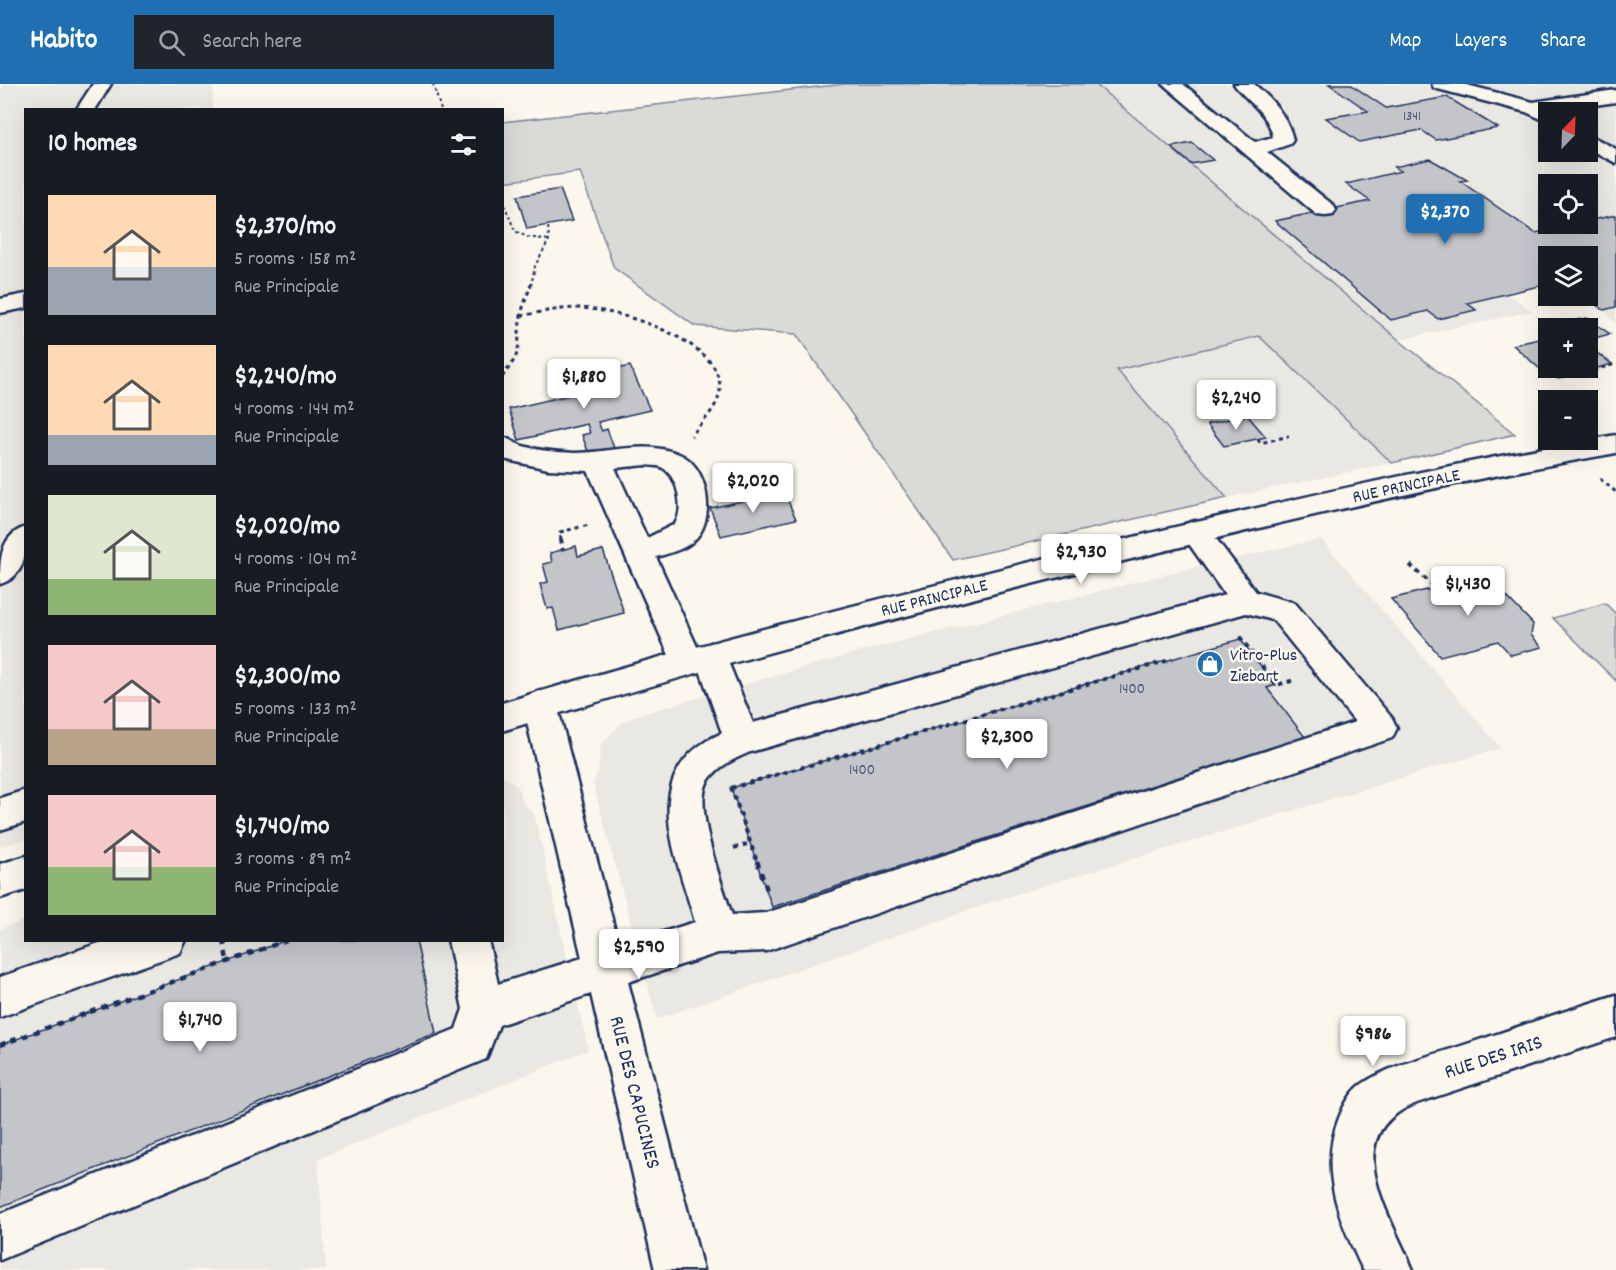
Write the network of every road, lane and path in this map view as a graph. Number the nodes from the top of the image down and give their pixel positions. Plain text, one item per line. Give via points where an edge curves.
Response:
1 (102, 84) edge
2 (433, 84) edge
3 (1172, 84) edge
4 (1243, 84) edge
5 (1442, 84) edge
6 (1616, 96) edge
7 (1588, 102) edge
8 (86, 108) edge
9 (440, 108) edge
10 (1538, 111) edge
11 (1598, 146) edge
12 (1251, 149) junction
13 (1616, 157) edge
14 (504, 204) edge
15 (1324, 210) dead end
16 (548, 225) dead end
17 (549, 240) junction
18 (24, 301) edge
19 (0, 306) edge
20 (521, 316) junction
21 (1616, 364) edge
22 (1598, 369) edge
23 (504, 375) edge
24 (506, 433) edge
25 (1289, 436) dead end
26 (1258, 439) dead end
27 (1616, 444) edge
28 (598, 461) junction
29 (682, 471) junction
30 (1593, 473) dead end
31 (1616, 492) edge
32 (622, 516) junction
33 (1195, 531) junction
34 (24, 540) edge
35 (563, 550) dead end
36 (639, 552) junction
37 (1410, 564) dead end
38 (0, 573) edge
39 (1436, 588) dead end
40 (1246, 601) junction
41 (1231, 642) dead end
42 (1180, 657) dead end
43 (700, 659) junction
44 (1276, 685) dead end
45 (540, 705) junction
46 (504, 716) edge
47 (742, 740) junction
48 (24, 807) edge
49 (0, 814) edge
50 (769, 896) dead end
51 (718, 934) junction
52 (160, 942) edge
53 (224, 942) edge
54 (282, 942) edge
55 (468, 942) edge
56 (227, 962) junction
57 (606, 969) junction
58 (0, 997) edge
59 (484, 1009) junction
60 (1616, 1016) edge
61 (0, 1046) edge
62 (0, 1238) edge
63 (679, 1270) edge
64 (1389, 1270) edge

1 - 8 main road
2 - 9 path
3 - 12 main road
4 - 12 main road via 1268,108 1282,130 1283,140
5 - 10 main road
6 - 7 main road
11 - 13 main road
12 - 15 main road
14 - 17 path via 515,231
16 - 17 path
17 - 20 path via 535,266
18 - 19 main road
20 - 23 path via 520,349
20 - 29 path via 566,308 627,316 681,338 698,351 720,377 720,392 690,438
21 - 22 path
24 - 28 main road via 510,452 566,462
25 - 26 path via 1260,442
27 - 33 main road, RUE PRINCIPALE
28 - 29 main road via 651,455 674,462
28 - 32 main road
29 - 36 main road via 692,490 693,522 676,538
30 - 31 path
32 - 35 path via 560,532
32 - 36 main road
33 - 40 main road
33 - 43 main road, RUE PRINCIPALE
34 - 38 main road
36 - 43 main road
37 - 39 path
40 - 47 main road
40 - 51 main road via 1284,611 1380,728 766,932
41 - 44 path via 1240,639
42 - 50 path via 731,788
43 - 45 main road, RUE PRINCIPALE
43 - 47 main road
45 - 46 main road, RUE PRINCIPALE
45 - 57 main road, RUE DES CAPUCINES
47 - 51 main road via 719,749 705,760 694,772 686,791 688,833
48 - 49 main road
51 - 57 main road
52 - 58 main road
53 - 56 path
54 - 56 path
55 - 59 main road
56 - 61 path
57 - 59 main road
57 - 63 main road, RUE DES CAPUCINES
59 - 62 main road via 471,1044
60 - 64 main road, RUE DES IRIS via 1418,1082 1370,1106 1357,1132 1351,1160 1353,1178 1364,1220

